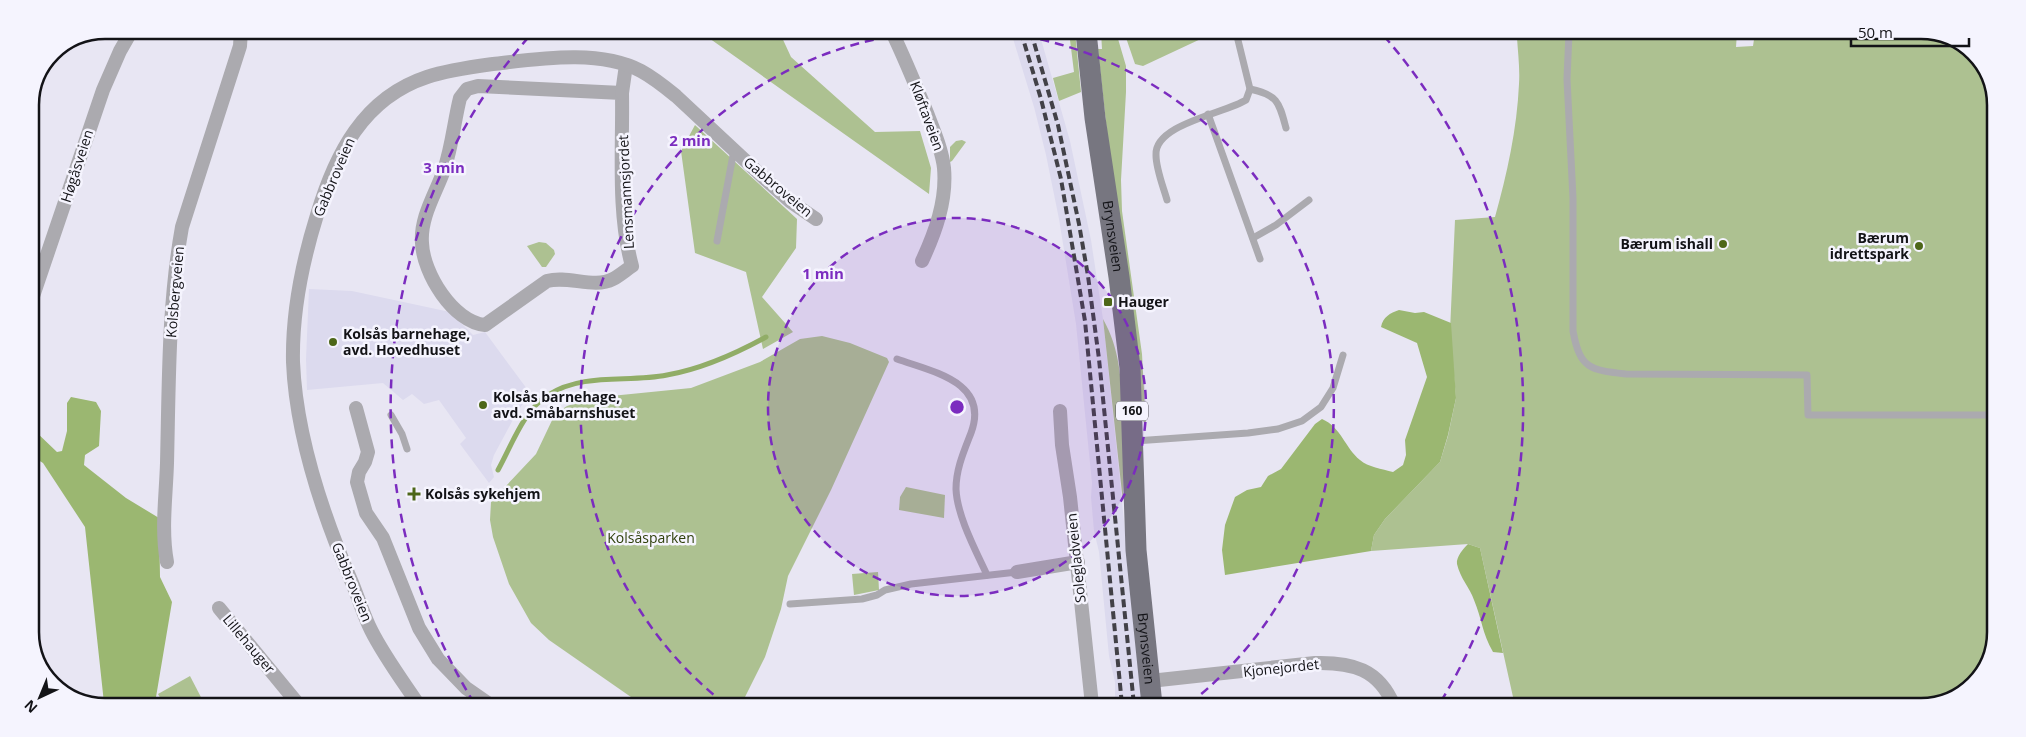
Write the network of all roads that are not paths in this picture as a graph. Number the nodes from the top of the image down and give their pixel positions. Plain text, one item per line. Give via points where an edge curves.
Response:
1 (127, 39) edge
2 (240, 39) edge
3 (895, 39) edge
4 (1087, 39) edge
5 (1238, 39) edge
6 (1569, 39) edge
7 (626, 65) junction
8 (1250, 89) junction
9 (622, 93) junction
10 (1208, 114) junction
11 (1286, 128) dead end
12 (734, 150) junction
13 (1167, 200) dead end
14 (1309, 200) dead end
15 (816, 218) dead end
16 (1252, 238) junction
17 (717, 240) dead end
18 (1260, 259) dead end
19 (922, 261) dead end
20 (39, 278) edge
21 (1343, 355) dead end
22 (897, 359) dead end
23 (356, 408) dead end
24 (1060, 411) dead end
25 (391, 414) dead end
26 (1987, 414) edge
27 (1132, 442) junction
28 (407, 450) dead end
29 (167, 562) dead end
30 (1078, 562) junction
31 (1017, 572) joint
32 (988, 575) junction
33 (790, 604) dead end
34 (218, 608) dead end
35 (1150, 682) junction
36 (293, 698) edge
37 (414, 698) edge
38 (480, 698) edge
39 (1091, 698) edge
40 (1151, 698) edge
41 (1390, 698) edge

1 - 20 street, Høgåsveien via 103,90
2 - 29 street, Kolsbergveien via 182,227 179,247 168,378 164,528
3 - 19 street, Kløftaveien via 937,140 944,168 939,215
4 - 27 main road, Brynsveien / 160 via 1130,368
5 - 8 lane
6 - 26 lane via 1573,331 1583,362 1602,372 1626,374 1807,375 1808,415
7 - 9 street, Lensmannsjordet
7 - 12 street, Gabbroveien via 640,70 676,96
7 - 37 street, Gabbroveien via 602,59 534,59 425,77 387,97 354,130 321,201 304,256 295,328 294,363 304,439 330,528 372,631
8 - 10 lane via 1246,100 1238,106
8 - 11 lane via 1276,99
9 - 9 street, Lensmannsjordet via 478,86 466,89 460,98 444,170 423,227 422,243 437,285 464,318 485,325 547,281 569,278 602,282 612,280 632,266 627,247 623,191
10 - 13 lane via 1169,133 1160,141 1155,154
10 - 16 lane
12 - 15 street, Gabbroveien via 791,202
12 - 17 lane
14 - 16 lane
16 - 18 lane
21 - 27 lane via 1333,388 1321,407 1302,421 1278,429 1248,433
22 - 32 lane via 955,381 969,394 974,405 974,424 960,460 956,490 966,524
23 - 38 street via 368,452 357,482 366,513 383,538 419,628 438,659
24 - 30 street, Solegladveien
25 - 28 lane
27 - 35 main road, Brynsveien / 160 via 1136,550
30 - 31 street
30 - 39 street, Solegladveien
31 - 32 lane
32 - 33 lane via 902,586 862,599
34 - 36 street, Lillehauger
35 - 40 main road, Brynsveien / 160
35 - 41 street, Kjonejordet via 1339,663 1369,673 1383,686

